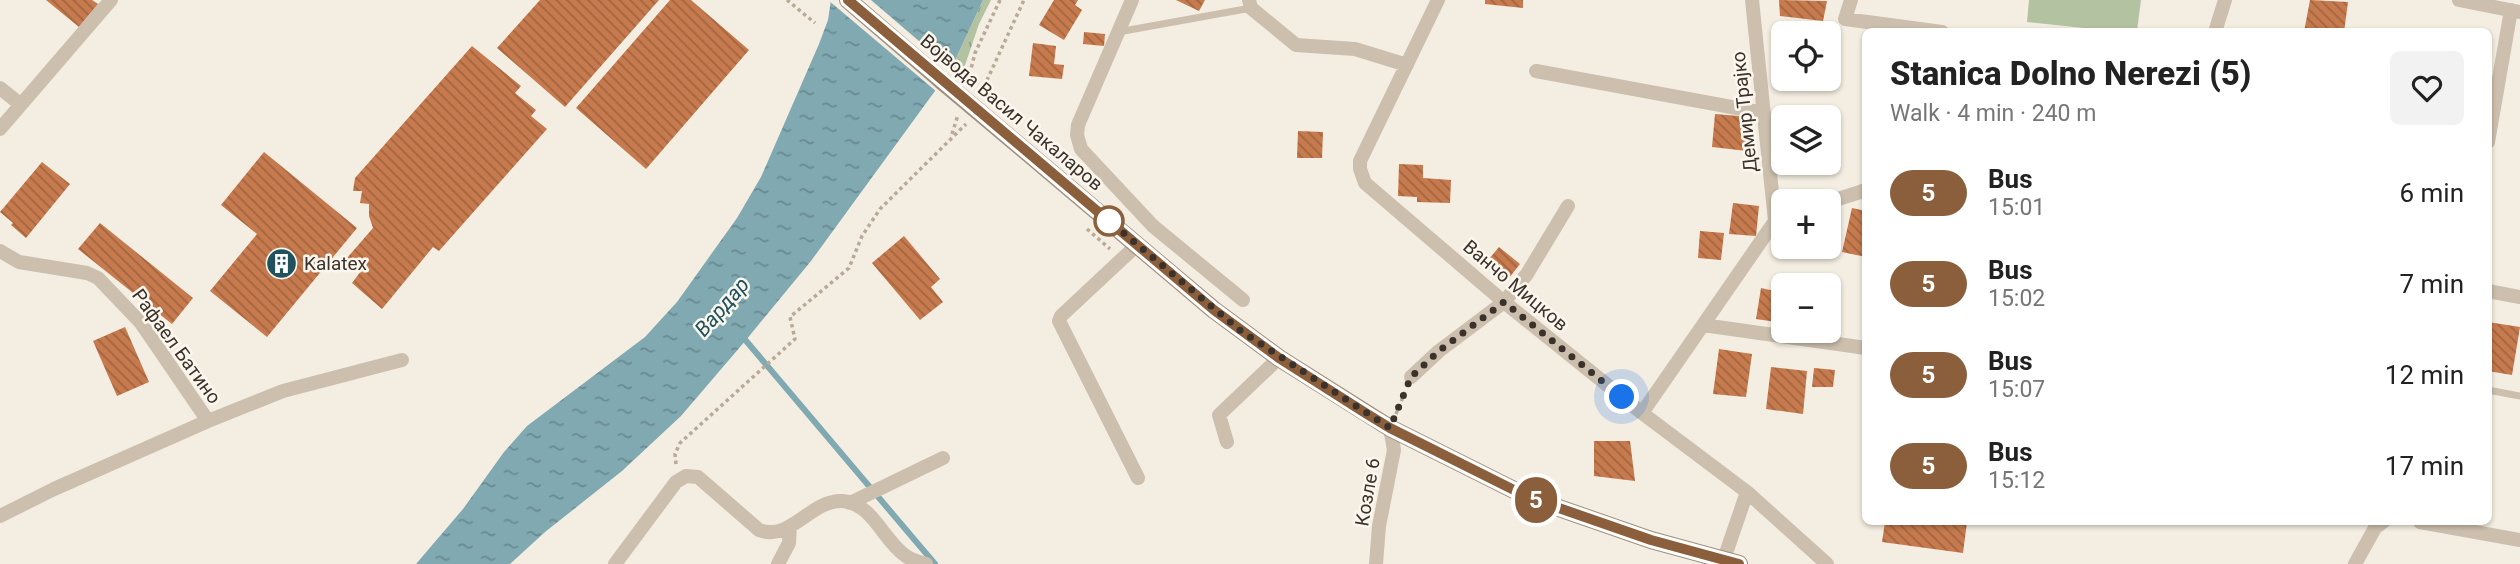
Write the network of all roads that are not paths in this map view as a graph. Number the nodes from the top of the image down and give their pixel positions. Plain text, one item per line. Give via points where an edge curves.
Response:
1 (111, 0) edge
2 (848, 0) edge
3 (1132, 0) edge
4 (1438, 0) edge
5 (1752, 0) edge
6 (1851, 0) edge
7 (2225, 0) edge
8 (2459, 0) edge
9 (1250, 4) edge
10 (2516, 11) edge
11 (1912, 28) edge
12 (2216, 28) edge
13 (1118, 32) junction
14 (1407, 65) junction
15 (1536, 71) dead end
16 (0, 88) edge
17 (20, 104) junction
18 (1764, 113) junction
19 (2492, 123) edge
20 (0, 129) edge
21 (1775, 189) edge
22 (1862, 191) edge
23 (1841, 198) edge
24 (1568, 206) dead end
25 (1771, 230) edge
26 (1137, 245) junction
27 (0, 251) edge
28 (2492, 292) edge
29 (2520, 297) edge
30 (1243, 300) dead end
31 (1504, 302) junction
32 (1703, 325) junction
33 (1862, 347) edge
34 (1279, 358) junction
35 (402, 360) dead end
36 (1411, 377) road end
37 (2492, 391) edge
38 (2520, 396) edge
39 (1642, 413) junction
40 (208, 421) junction
41 (1390, 428) junction
42 (1227, 442) dead end
43 (943, 458) dead end
44 (1138, 478) dead end
45 (1746, 492) junction
46 (850, 503) junction
47 (0, 516) edge
48 (2379, 525) edge
49 (2438, 525) edge
50 (790, 526) junction
51 (2520, 540) edge
52 (1731, 562) edge
53 (615, 564) edge
54 (778, 564) edge
55 (926, 564) edge
56 (1376, 564) edge
57 (1827, 564) edge
58 (2355, 564) edge

1 - 17 street
2 - 26 street, Војвода Васил Чакаларов, bridge
3 - 13 street
4 - 14 street, Ванчо Мицков
5 - 18 street, Демир Трајко
6 - 11 street via 1845,19
7 - 12 street
8 - 10 street
9 - 13 lane
9 - 14 street via 1296,45 1355,48
10 - 19 street
13 - 30 street via 1078,125 1081,149 1153,226
14 - 31 street, Ванчо Мицков via 1360,161 1362,176
15 - 18 street
16 - 17 street
17 - 20 street
18 - 21 street, Демир Трајко
22 - 23 street
24 - 31 street via 1527,274
25 - 32 street, Демир Трајко
26 - 34 street, Војвода Васил Чакаларов
26 - 44 street via 1059,321
27 - 40 street, Рафаел Батино via 19,262 98,278 141,324
28 - 29 street
31 - 36 street
31 - 39 street, Ванчо Мицков
32 - 33 street
32 - 39 street, Демир Трајко
34 - 41 street, Војвода Васил Чакаларов
34 - 42 street via 1219,415
35 - 40 street, Рафаел Батино via 283,391
37 - 38 lane
39 - 45 street, Ванчо Мицков
40 - 47 street, Рафаел Батино
41 - 52 street, Војвода Васил Чакаларов via 1530,498
41 - 56 street, Козле 6 via 1394,450
43 - 46 street
45 - 52 street
45 - 57 street, Ванчо Мицков
46 - 50 street via 831,503
46 - 55 street via 864,510 905,556
48 - 58 street
49 - 51 street
50 - 53 street via 778,533 759,530 698,477 686,476 676,482
50 - 54 street via 789,543

